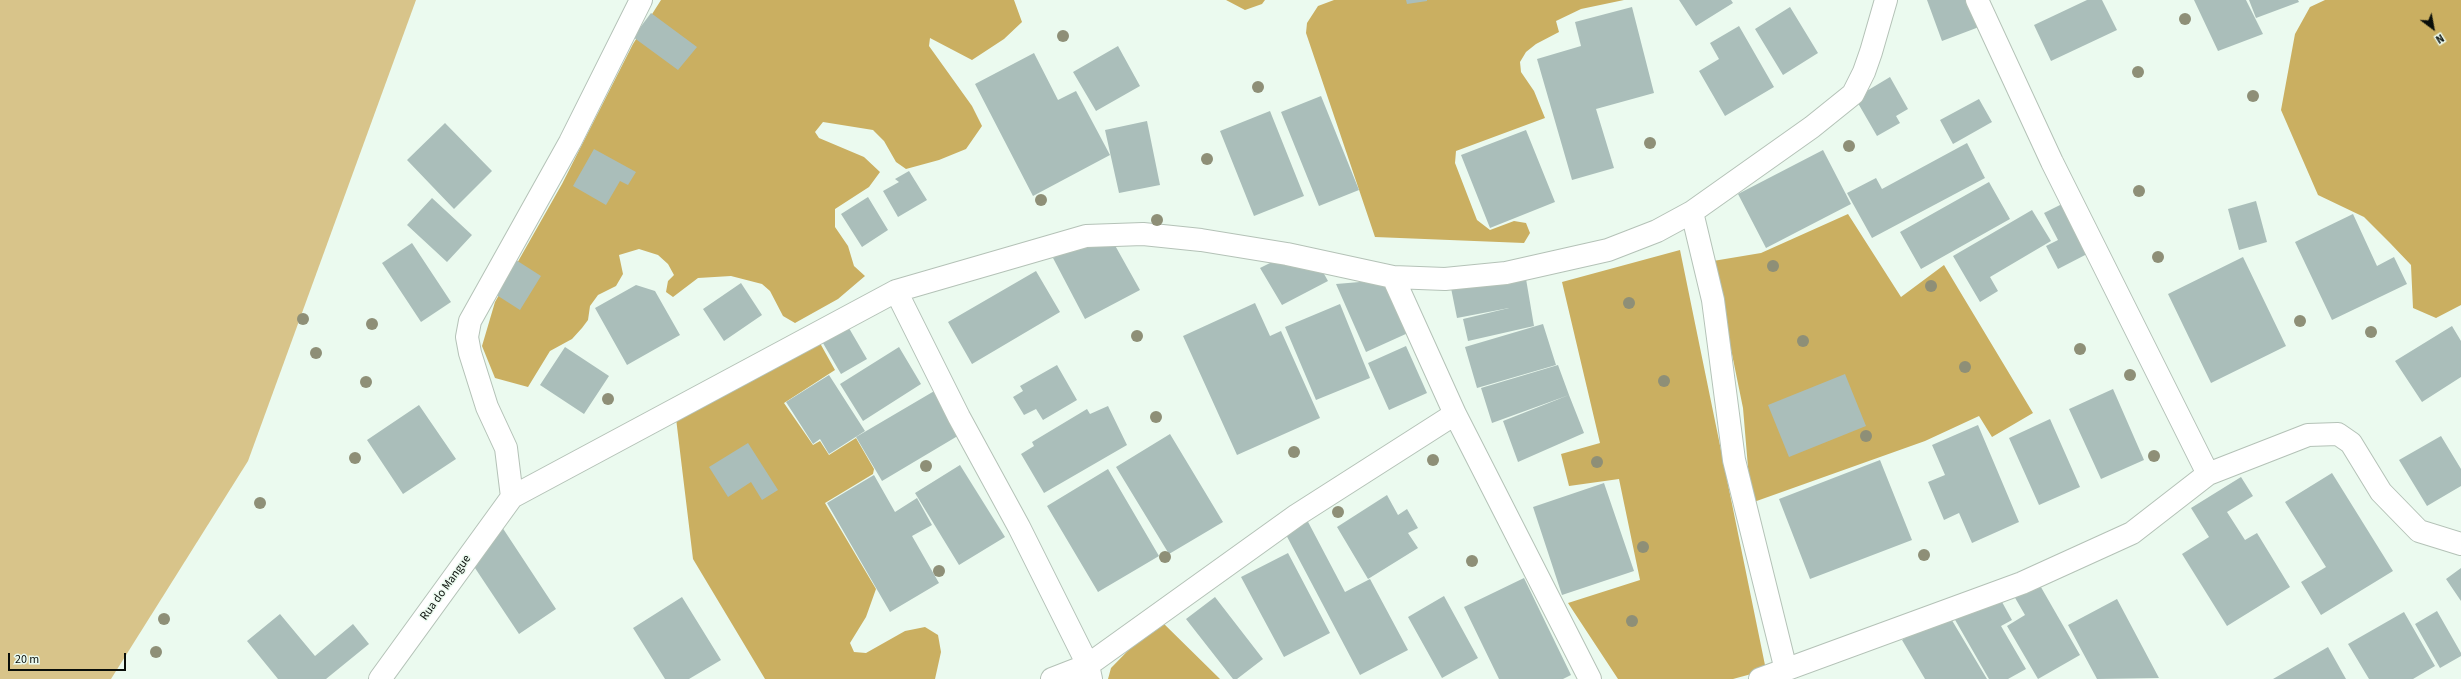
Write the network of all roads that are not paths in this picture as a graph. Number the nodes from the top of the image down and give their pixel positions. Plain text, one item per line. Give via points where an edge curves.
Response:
1 (641, 0) edge
2 (1886, 0) edge
3 (1977, 0) edge
4 (1692, 212) junction
5 (1393, 277) junction
6 (896, 292) junction
7 (1455, 414) junction
8 (2208, 474) junction
9 (512, 497) junction
10 (2461, 544) edge
11 (1786, 670) junction
12 (1089, 672) edge
13 (380, 679) edge
14 (1052, 679) edge
15 (1590, 679) edge
16 (1760, 679) edge

1 - 9 street via 570,142 470,321 467,337 470,353 487,407 506,448
2 - 4 street via 1864,72 1852,94 1812,127
3 - 8 street via 2052,162
4 - 5 street via 1657,231 1608,250 1506,273 1445,279
4 - 11 street via 1713,300 1734,460
5 - 6 street via 1287,254 1201,240 1143,234 1086,236
5 - 7 street
6 - 9 street
6 - 12 street
7 - 12 street via 1297,515
7 - 15 street
8 - 10 street via 2308,435 2338,434 2351,443 2381,492 2419,531
8 - 11 street via 2132,533 2022,583
9 - 13 street, Rua do Mangue
11 - 16 street
12 - 14 street

